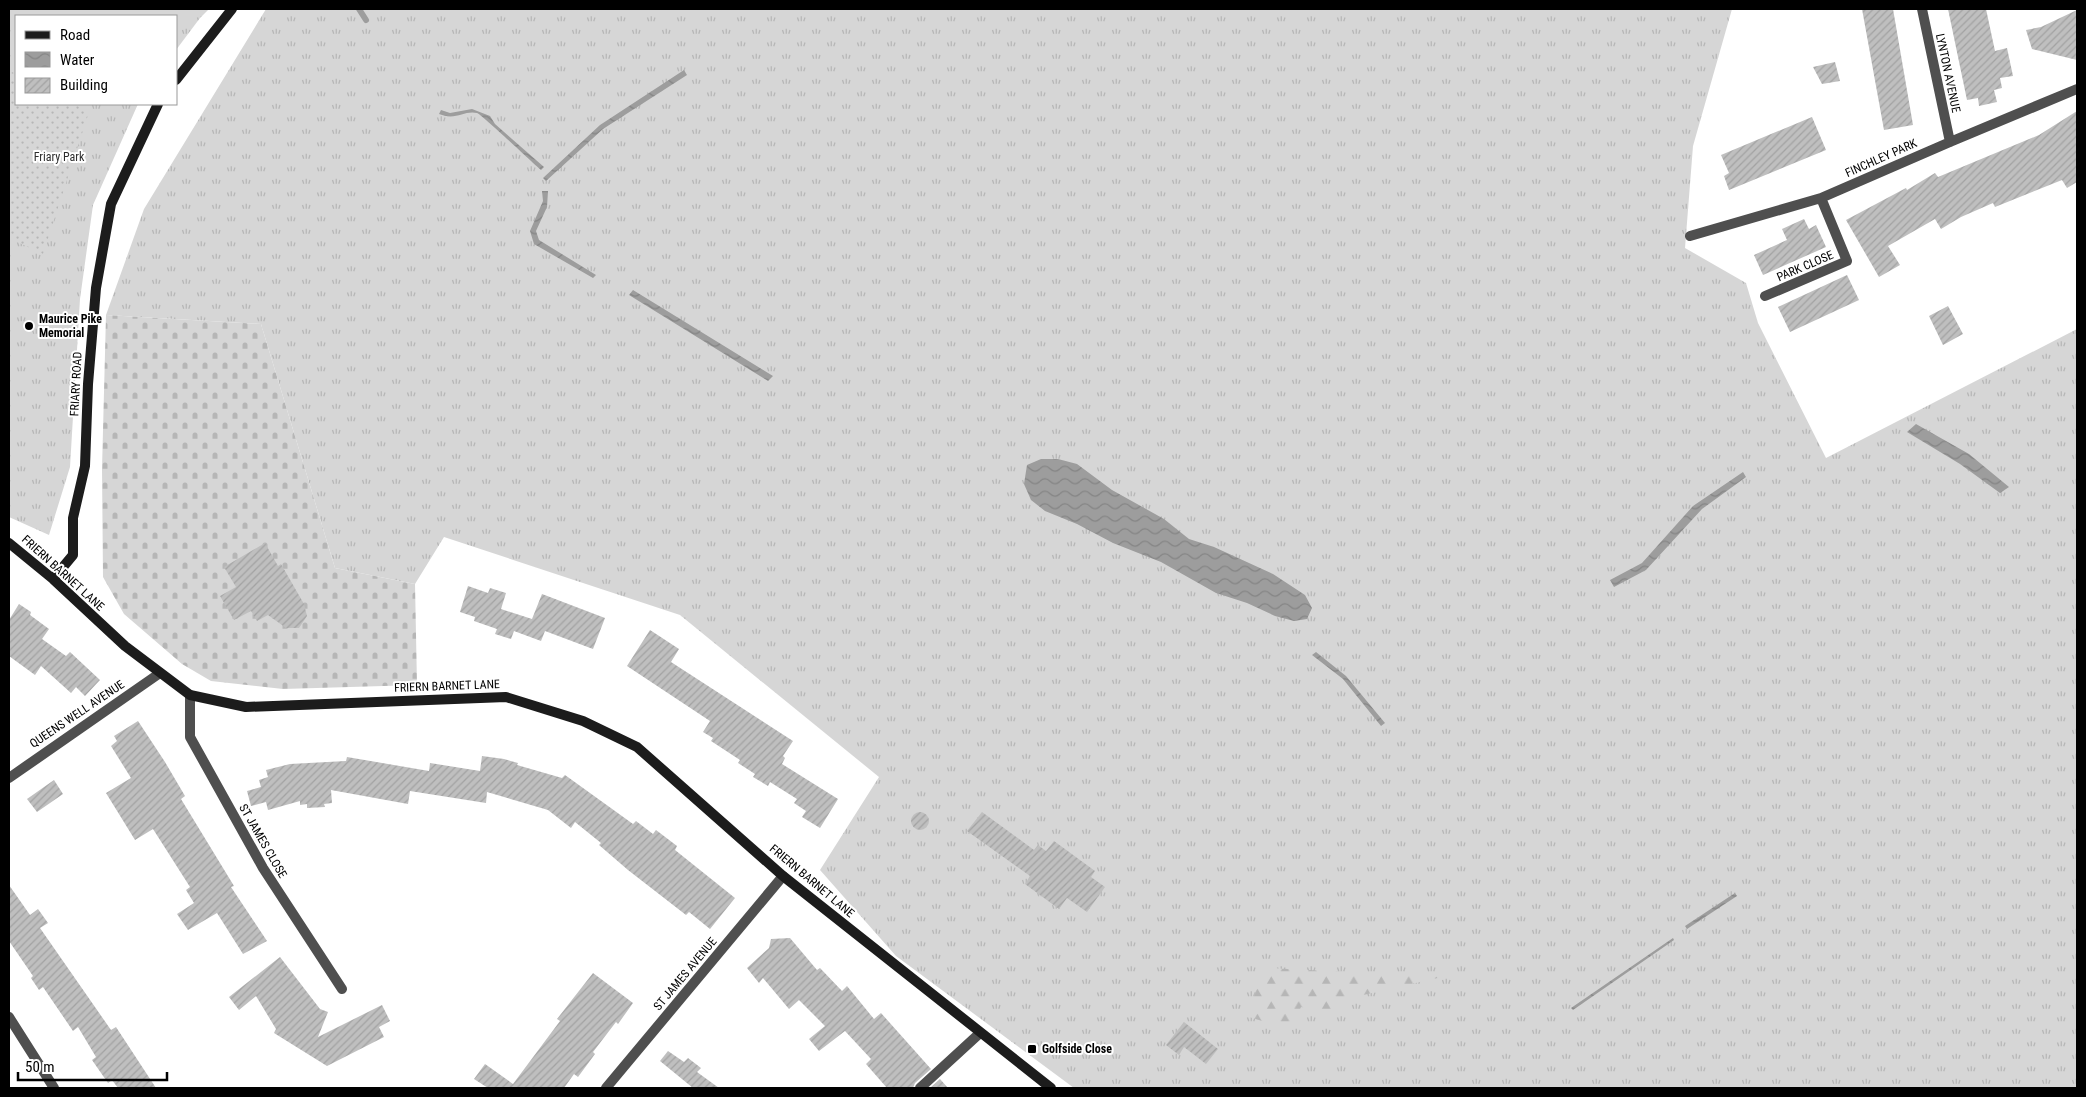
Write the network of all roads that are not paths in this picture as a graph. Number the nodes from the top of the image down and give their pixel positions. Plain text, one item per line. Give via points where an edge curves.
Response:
1 (232, 9) edge
2 (1922, 9) edge
3 (178, 77) edge
4 (2077, 89) edge
5 (158, 105) edge
6 (1950, 142) junction
7 (1821, 198) junction
8 (1690, 236) dead end
9 (1766, 296) dead end
10 (9, 542) edge
11 (53, 580) junction
12 (160, 672) junction
13 (190, 695) junction
14 (9, 778) edge
15 (783, 876) junction
16 (342, 989) dead end
17 (9, 1017) edge
18 (980, 1033) junction
19 (54, 1088) edge
20 (606, 1088) edge
21 (920, 1088) edge
22 (1051, 1088) edge

1 - 3 main road
2 - 6 street, LYNTON AVENUE
4 - 6 street, FINCHLEY PARK
5 - 11 main road, FRIARY ROAD via 110,204 96,288 85,466 73,518 73,555
6 - 7 street, FINCHLEY PARK
7 - 8 street, FINCHLEY PARK
7 - 9 street, PARK CLOSE via 1847,262
10 - 11 main road, FRIERN BARNET LANE
11 - 12 main road, FRIERN BARNET LANE via 125,646
12 - 13 main road, FRIERN BARNET LANE
12 - 14 street, QUEENS WELL AVENUE
13 - 15 main road, FRIERN BARNET LANE via 246,706 506,697 583,721 638,747
13 - 16 street, ST JAMES CLOSE via 190,737 263,868
15 - 18 main road, FRIERN BARNET LANE
15 - 20 street, ST JAMES AVENUE
17 - 19 street
18 - 21 street
18 - 22 main road, FRIERN BARNET LANE

